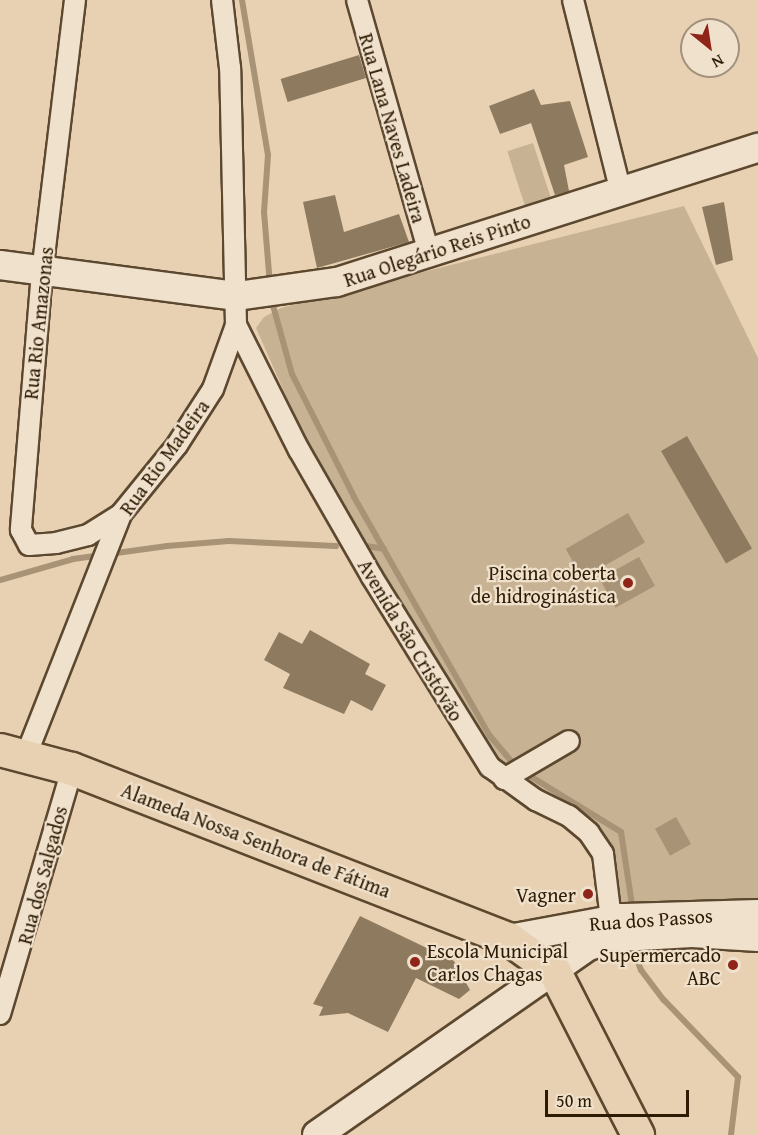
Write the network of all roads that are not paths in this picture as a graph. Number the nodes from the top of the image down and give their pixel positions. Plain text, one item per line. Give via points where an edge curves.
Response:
1 (75, 0) edge
2 (222, 0) edge
3 (357, 0) edge
4 (573, 0) edge
5 (758, 148) edge
6 (620, 189) junction
7 (430, 256) junction
8 (0, 265) edge
9 (42, 272) junction
10 (258, 293) junction
11 (236, 325) junction
12 (121, 514) junction
13 (569, 741) dead end
14 (13, 754) edge
15 (72, 768) junction
16 (504, 778) junction
17 (758, 914) edge
18 (627, 925) junction
19 (758, 937) edge
20 (510, 939) junction
21 (555, 972) junction
22 (0, 1014) edge
23 (317, 1135) edge
24 (638, 1135) edge

1 - 9 street, Rua Rio Amazonas
2 - 10 street, Rua Rio Madeira
3 - 7 street, Rua Lana Naves Ladeira
4 - 6 street
5 - 6 street, Rua Olegário Reis Pinto
6 - 7 street, Rua Olegário Reis Pinto
7 - 10 street, Rua Olegário Reis Pinto via 338,282
8 - 9 street, Rua Olegário Reis Pinto
9 - 10 street, Rua Olegário Reis Pinto
9 - 12 street, Rua Rio Amazonas via 21,530 29,545 56,543 88,535
10 - 11 street, Rua Rio Madeira
11 - 12 street, Rua Rio Madeira via 213,389 177,445
11 - 16 street, Avenida São Cristóvão via 299,450 372,577 490,767
12 - 14 street, Rua Rio Madeira
13 - 16 street
14 - 15 main road, Alameda Nossa Senhora de Fátima
15 - 20 main road, Alameda Nossa Senhora de Fátima
15 - 22 street, Rua dos Salgados
16 - 18 street, Avenida São Cristóvão via 589,833 603,854
17 - 18 street, Rua dos Passos
18 - 19 street, Rua dos Passos
18 - 20 street, Rua dos Passos
18 - 21 street, Rua dos Passos via 588,946
20 - 21 main road, Alameda Nossa Senhora de Fátima
21 - 23 street, Rua dos Passos
21 - 24 main road

